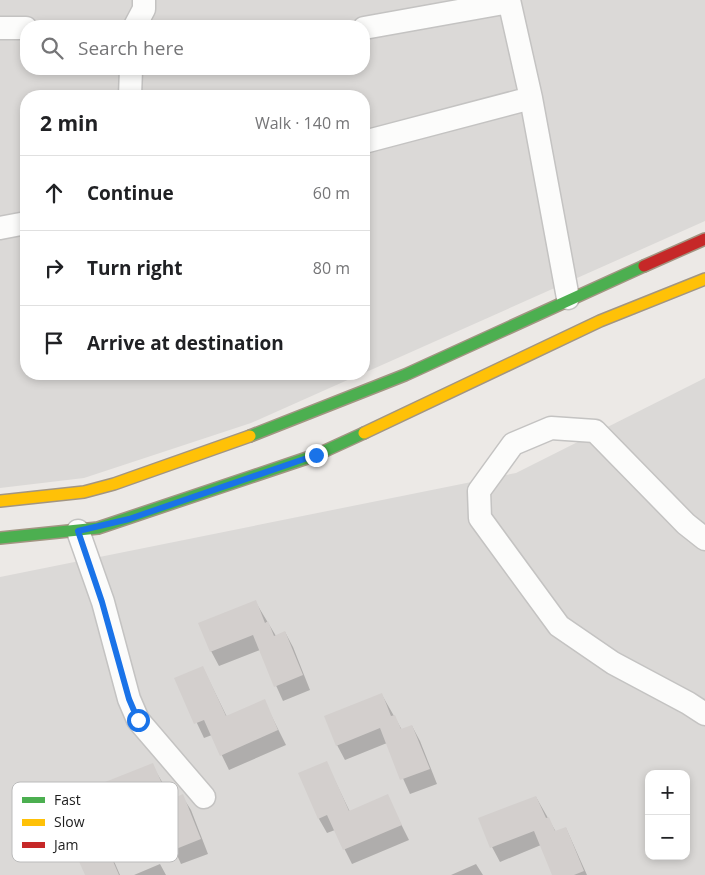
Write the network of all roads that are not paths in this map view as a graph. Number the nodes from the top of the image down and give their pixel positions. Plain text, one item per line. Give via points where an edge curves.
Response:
1 (144, 0) edge
2 (509, 1) edge
3 (138, 20) edge
4 (370, 27) edge
5 (0, 28) edge
6 (20, 28) edge
7 (131, 75) edge
8 (130, 90) edge
9 (531, 98) junction
10 (370, 140) edge
11 (20, 224) edge
12 (0, 228) edge
13 (705, 239) edge
14 (705, 279) edge
15 (568, 298) junction
16 (0, 502) edge
17 (90, 526) junction
18 (0, 538) edge
19 (705, 539) edge
20 (705, 714) edge
21 (204, 797) dead end

1 - 3 street via 144,9
2 - 4 street
2 - 9 street
5 - 6 street
7 - 8 street
9 - 10 street
9 - 15 street
11 - 12 street
13 - 15 main road
14 - 17 main road via 600,322 316,455
15 - 16 main road via 405,374 303,417 86,496
17 - 18 main road
17 - 21 street via 105,611 129,699 138,720
19 - 20 street via 686,524 595,431 551,428 513,444 479,491 480,518 559,626 613,663

